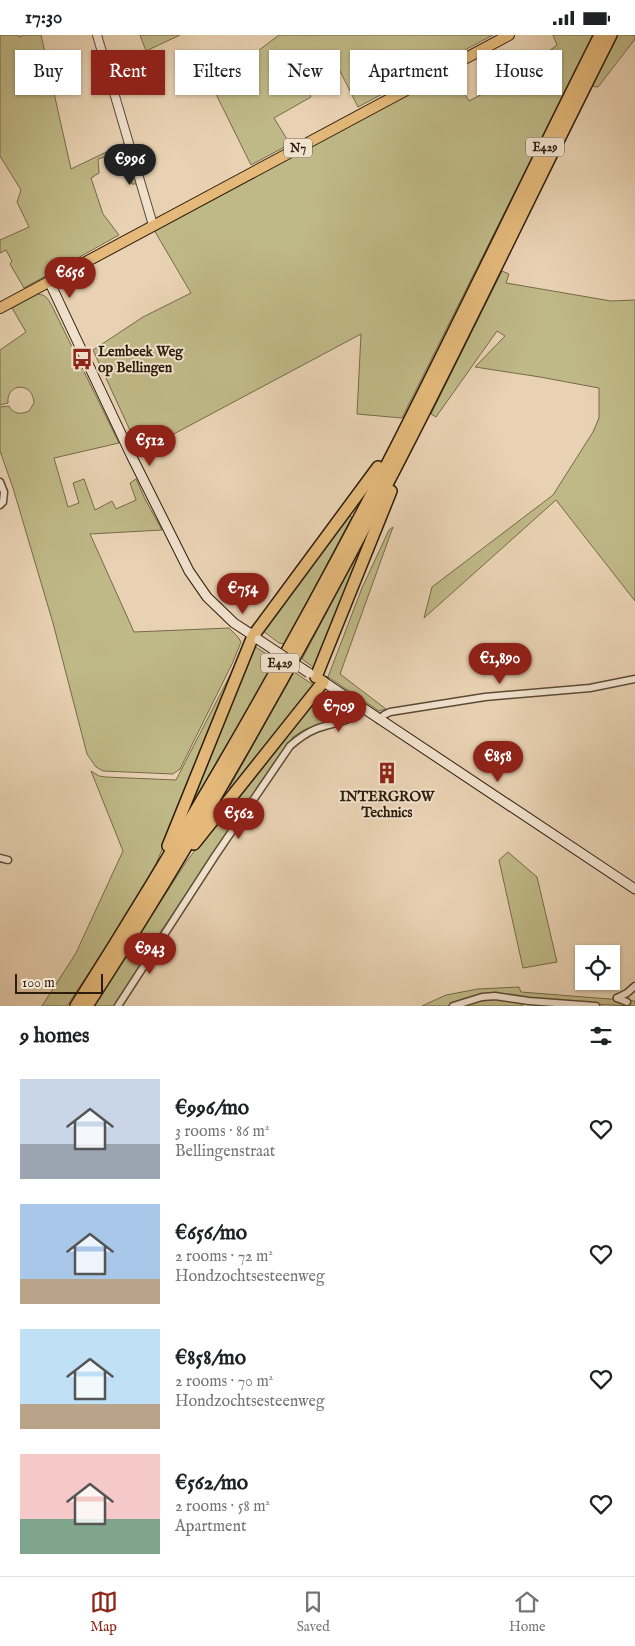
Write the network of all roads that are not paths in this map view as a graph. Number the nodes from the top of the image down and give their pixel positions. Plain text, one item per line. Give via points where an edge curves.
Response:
1 (97, 35) edge
2 (509, 35) edge
3 (600, 35) edge
4 (611, 35) edge
5 (153, 225) junction
6 (49, 281) junction
7 (0, 308) edge
8 (397, 445) junction
9 (396, 467) junction
10 (0, 483) edge
11 (0, 505) edge
12 (256, 638) junction
13 (316, 677) junction
14 (635, 679) edge
15 (363, 709) junction
16 (379, 720) junction
17 (0, 858) edge
18 (8, 860) dead end
19 (635, 889) edge
20 (149, 899) junction
21 (139, 907) junction
22 (635, 985) edge
23 (626, 1002) dead end
24 (76, 1006) edge
25 (87, 1006) edge
26 (118, 1006) edge
27 (453, 1006) edge
28 (596, 1006) edge

1 - 5 street
2 - 5 main road, N7
3 - 8 highway, E429
4 - 9 highway, E429
5 - 6 main road, N7
6 - 7 main road, N7
6 - 12 main road via 189,571 207,597 234,623
8 - 12 highway
8 - 20 highway, E429
9 - 13 highway via 393,486
9 - 20 highway, E429 via 284,675
10 - 11 street via 4,493
12 - 13 main road, bridge
12 - 21 highway via 162,858 144,889
13 - 15 main road
13 - 20 highway via 210,823
14 - 16 street via 590,688 485,697 390,712
15 - 16 main road
15 - 26 street via 351,718 301,737 290,746
16 - 19 main road
17 - 18 street
20 - 21 highway, E429
20 - 25 highway, E429
21 - 24 highway, E429
22 - 23 street via 617,998
27 - 28 street via 495,996

